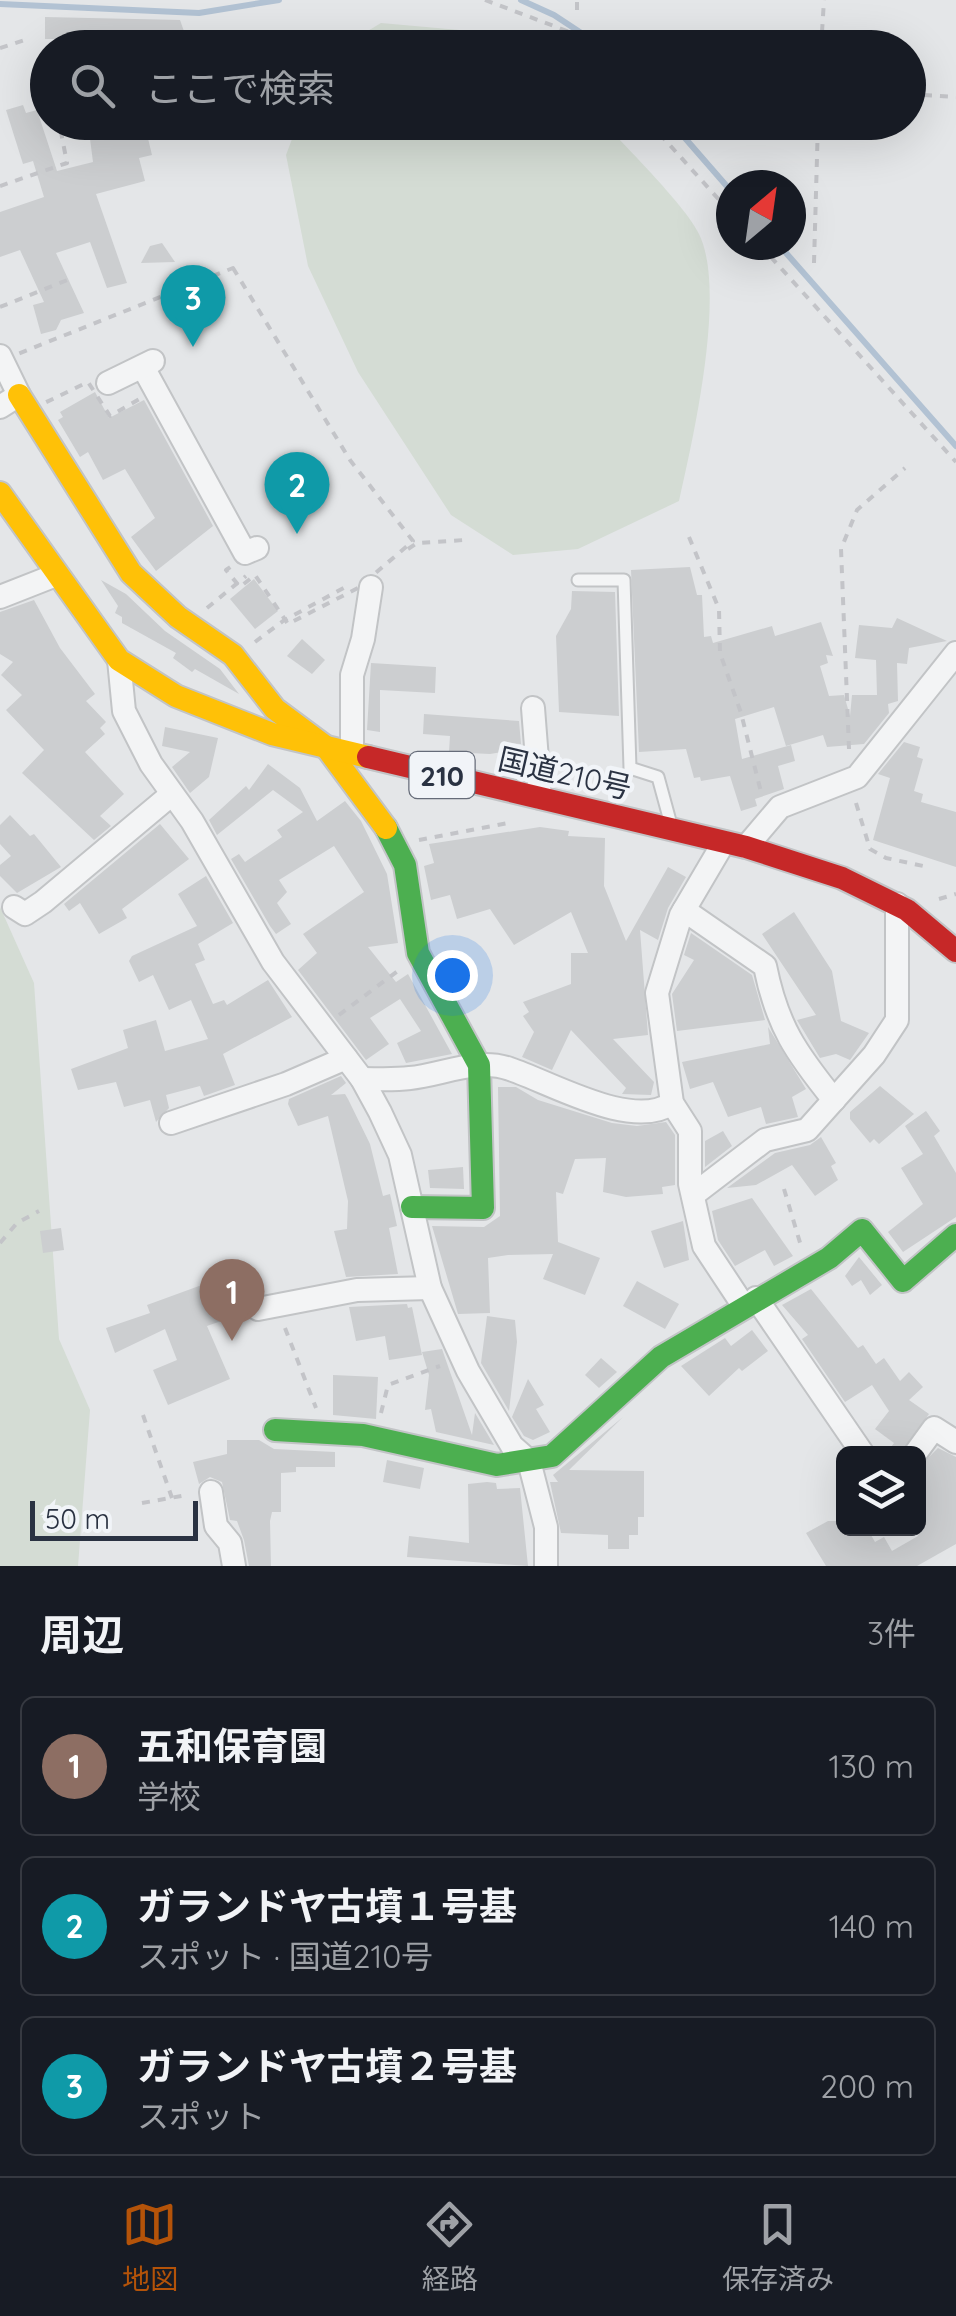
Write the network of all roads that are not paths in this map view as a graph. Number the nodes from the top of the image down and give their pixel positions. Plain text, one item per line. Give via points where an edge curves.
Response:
1 (0, 356) edge
2 (108, 384) dead end
3 (10, 401) edge
4 (0, 493) edge
5 (258, 548) dead end
6 (56, 575) junction
7 (578, 580) dead end
8 (370, 587) dead end
9 (0, 598) edge
10 (956, 653) edge
11 (119, 660) junction
12 (533, 708) dead end
13 (326, 747) junction
14 (352, 753) junction
15 (172, 794) junction
16 (540, 798) junction
17 (672, 830) junction
18 (735, 845) junction
19 (896, 904) junction
20 (14, 907) dead end
21 (684, 910) junction
22 (956, 951) edge
23 (346, 1058) junction
24 (479, 1065) junction
25 (362, 1079) junction
26 (834, 1100) junction
27 (672, 1102) junction
28 (171, 1123) dead end
29 (693, 1195) junction
30 (412, 1207) junction
31 (956, 1236) edge
32 (430, 1288) junction
33 (750, 1301) junction
34 (268, 1307) road end
35 (275, 1430) dead end
36 (956, 1442) edge
37 (857, 1446) edge
38 (921, 1446) edge
39 (529, 1461) junction
40 (212, 1492) road end
41 (234, 1566) edge
42 (546, 1566) edge

1 - 3 street
2 - 5 street via 148,364 246,553
3 - 13 main road via 132,573 235,657 274,708
4 - 6 main road, 国道210号 / 210
6 - 9 street
6 - 11 main road, 国道210号 / 210
7 - 17 lane via 624,580 630,768 658,776
8 - 14 street via 352,675
10 - 18 street via 853,778 780,807
11 - 13 main road, 国道210号 / 210 via 208,710
11 - 15 street via 124,712
12 - 16 street
13 - 14 main road, 国道210号 / 210
13 - 24 main road via 378,811 405,865 420,955
14 - 16 main road, 国道210号 / 210
15 - 20 street via 43,902 25,914
15 - 23 street via 273,962
16 - 17 main road, 国道210号 / 210
17 - 18 main road, 国道210号 / 210
18 - 19 main road, 国道210号 / 210 via 842,878
18 - 21 street
19 - 22 main road, 国道210号 / 210
19 - 26 street via 897,1020
21 - 26 street via 765,966 774,1012 793,1049
21 - 27 street via 657,993
23 - 25 street
23 - 28 street
24 - 25 street
24 - 27 street via 505,1067 628,1112 658,1113
24 - 30 main road via 483,1208
25 - 30 street via 400,1155
26 - 29 street via 806,1130 765,1140
27 - 29 street via 690,1132
29 - 33 street via 704,1246
30 - 32 street
31 - 33 main road via 903,1281 862,1230
32 - 34 street via 357,1290
32 - 39 street via 512,1446
33 - 37 street
33 - 39 main road via 661,1357 552,1456
35 - 39 main road via 375,1437 497,1464
36 - 38 street via 934,1428
39 - 42 street via 546,1527
40 - 41 street via 216,1526 230,1543

